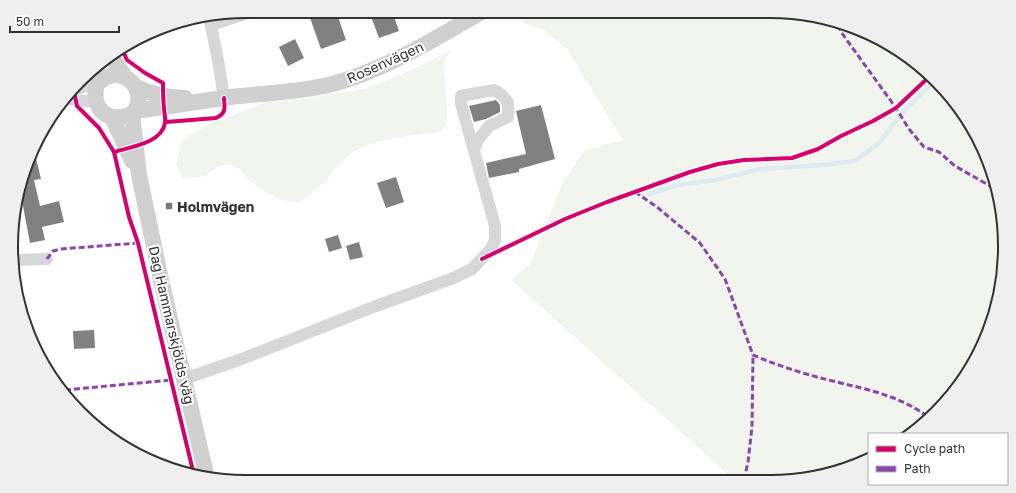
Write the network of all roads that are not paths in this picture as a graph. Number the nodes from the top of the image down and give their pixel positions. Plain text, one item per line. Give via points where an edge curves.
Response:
1 (471, 18) edge
2 (210, 21) edge
3 (114, 60) edge
4 (98, 77) edge
5 (131, 82) junction
6 (88, 83) edge
7 (216, 99) junction
8 (72, 100) edge
9 (96, 102) junction
10 (133, 113) junction
11 (112, 117) junction
12 (474, 150) junction
13 (139, 175) junction
14 (47, 259) dead end
15 (18, 260) edge
16 (184, 379) junction
17 (205, 471) edge

1 - 7 main road, Rosenvägen via 410,53 336,83
2 - 7 street via 218,60
3 - 5 main road, Dag Hammarskjölds väg
4 - 5 main road via 118,75
4 - 6 street
4 - 9 main road
5 - 7 main road, Rosenvägen via 149,93 163,96
5 - 10 main road, Dag Hammarskjölds väg via 138,94 138,105
7 - 10 main road, Rosenvägen
8 - 9 street
9 - 11 main road, Dag Hammarskjölds väg via 99,109
10 - 11 main road via 123,117
10 - 13 main road, Dag Hammarskjölds väg
11 - 13 main road, Dag Hammarskjölds väg
12 - 12 street via 489,126 508,117 508,102 494,90 461,96
12 - 16 street via 495,226 495,240 490,250 472,269
13 - 16 main road, Dag Hammarskjölds väg
14 - 15 street
16 - 17 main road, Dag Hammarskjölds väg

